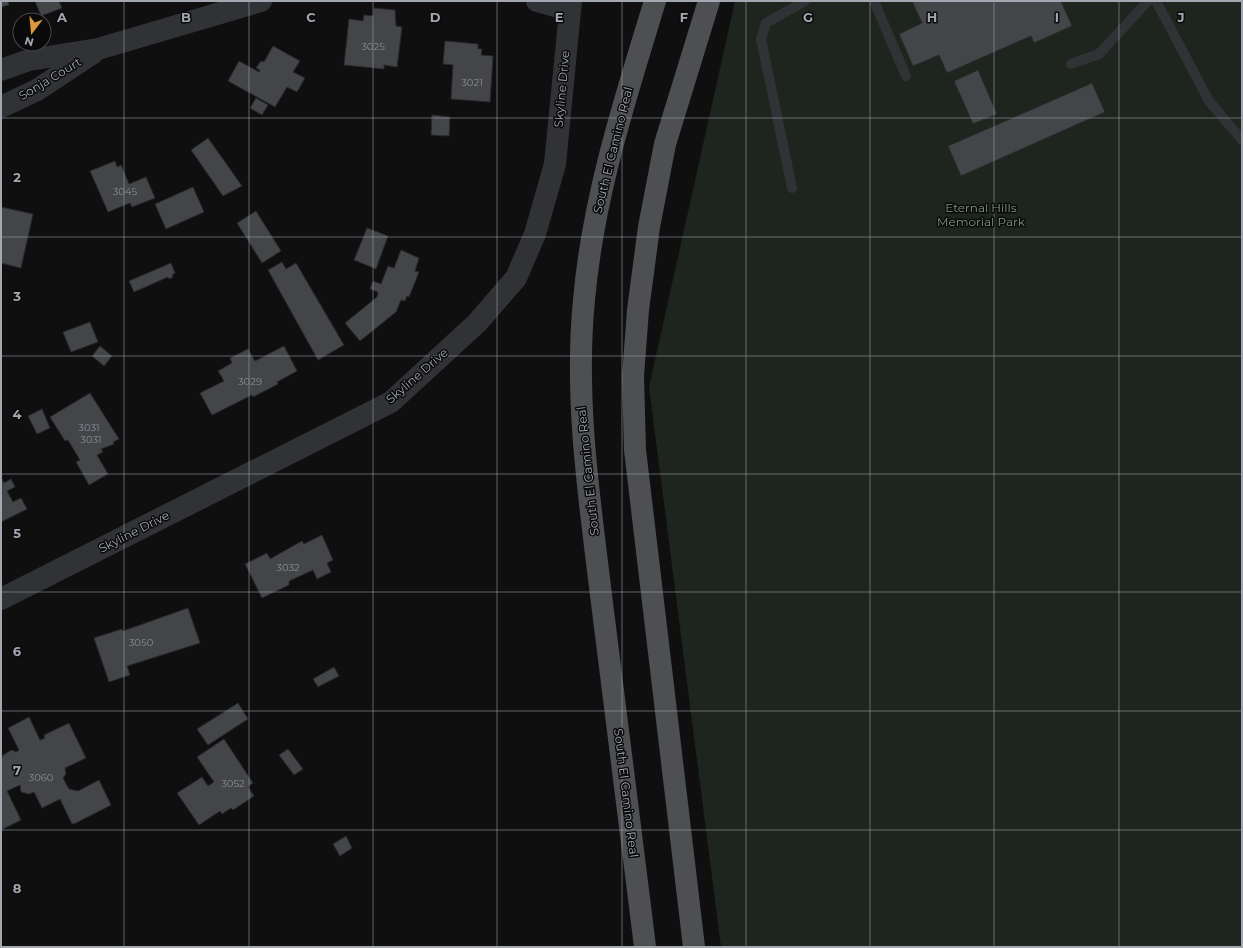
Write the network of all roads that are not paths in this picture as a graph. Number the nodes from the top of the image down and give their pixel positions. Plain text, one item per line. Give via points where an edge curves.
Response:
1 (261, 1) edge
2 (537, 1) edge
3 (655, 1) edge
4 (709, 1) edge
5 (805, 1) edge
6 (874, 1) edge
7 (1148, 1) edge
8 (1156, 1) edge
9 (570, 5) edge
10 (98, 49) junction
11 (1071, 64) dead end
12 (1, 70) edge
13 (906, 76) dead end
14 (1, 107) edge
15 (1242, 140) edge
16 (792, 188) dead end
17 (1, 599) edge
18 (645, 947) edge
19 (694, 947) edge

1 - 10 street, Sonja Court
2 - 9 street
3 - 18 main road, South El Camino Real via 628,87 597,209 583,303 580,389 599,576
4 - 19 main road via 665,144 649,227 638,310 633,376 635,450
5 - 16 lane via 766,23 761,39
6 - 13 lane
7 - 11 lane via 1099,54
8 - 15 lane via 1209,101
9 - 17 street, Skyline Drive via 555,164 535,234 516,278 477,323 391,402
10 - 12 street, Sonja Court via 29,60
10 - 14 street, Sonja Court via 37,90

